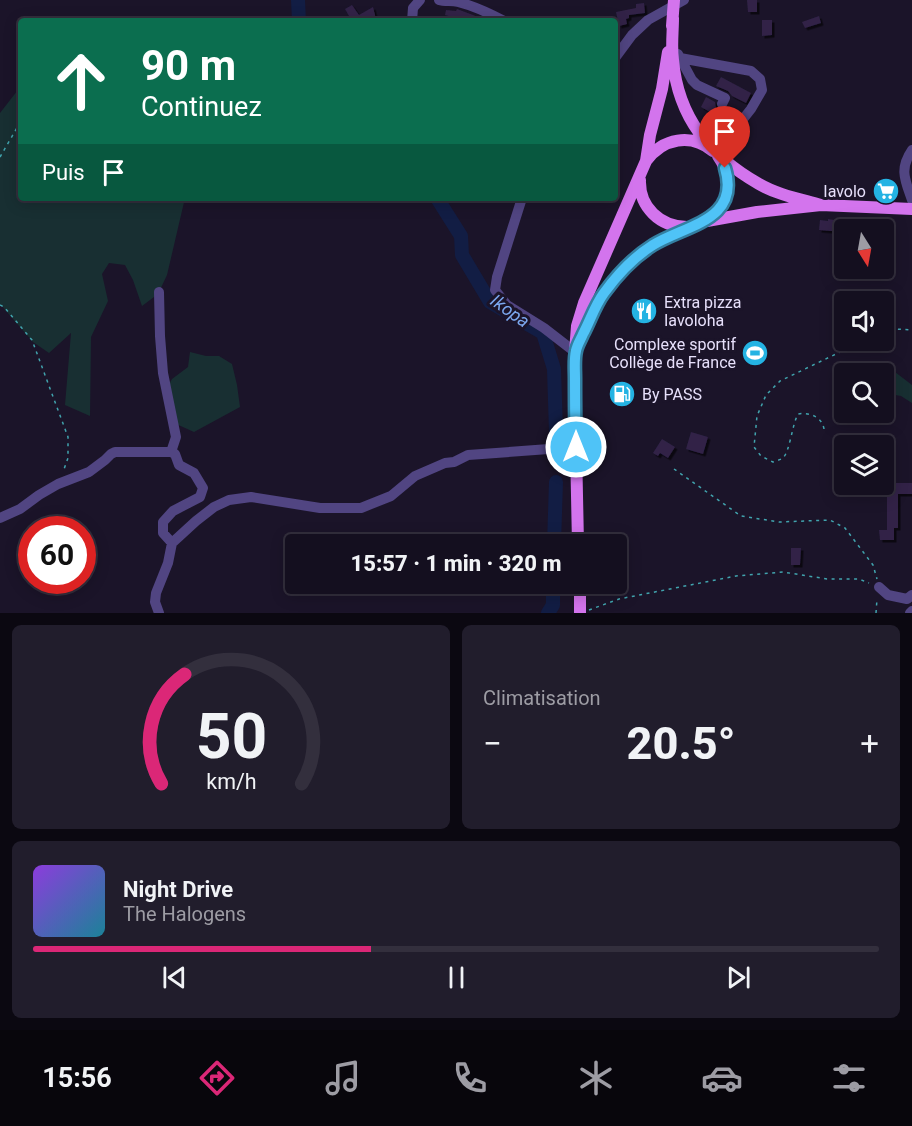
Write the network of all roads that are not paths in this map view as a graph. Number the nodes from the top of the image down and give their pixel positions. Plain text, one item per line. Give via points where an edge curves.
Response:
1 (420, 0) edge
2 (439, 0) edge
3 (676, 6) edge
4 (412, 18) edge
5 (498, 18) edge
6 (673, 47) junction
7 (618, 54) edge
8 (680, 58) junction
9 (715, 152) junction
10 (910, 159) edge
11 (644, 166) junction
12 (521, 201) edge
13 (912, 201) edge
14 (821, 205) junction
15 (912, 209) edge
16 (705, 221) junction
17 (691, 226) junction
18 (159, 292) dead end
19 (575, 352) junction
20 (576, 447) junction
21 (171, 452) junction
22 (0, 518) edge
23 (578, 534) edge
24 (172, 543) junction
25 (879, 587) road end
26 (580, 594) edge
27 (912, 596) edge
28 (159, 613) edge
29 (580, 613) edge

1 - 4 street via 413,8
2 - 5 street via 478,8
3 - 6 main road
3 - 7 street via 648,20
3 - 11 main road
6 - 8 street
6 - 9 main road via 683,105
8 - 9 street via 692,80 725,98
8 - 9 street via 752,70 760,79 762,90 751,109 722,151
9 - 11 main road via 702,143 674,140 650,155
9 - 14 main road via 760,185
9 - 16 main road via 727,174 727,188 720,207
10 - 13 street via 904,177
11 - 17 main road via 641,192 651,212 669,224
11 - 19 main road via 584,303
12 - 19 street via 495,290 507,305
14 - 15 main road
14 - 16 main road
16 - 17 main road
17 - 19 main road via 653,245 620,273 603,294
18 - 21 street via 163,373 176,437
19 - 20 main road
20 - 23 main road
20 - 24 street via 468,456 415,476 391,496 361,508 320,508 251,497 230,500 214,507
21 - 22 street via 115,452 89,472 58,484
21 - 24 street via 179,465 194,473 202,488 200,496 173,510 163,522 163,533
24 - 28 street via 156,593
25 - 27 street via 888,595 907,599
26 - 29 main road

